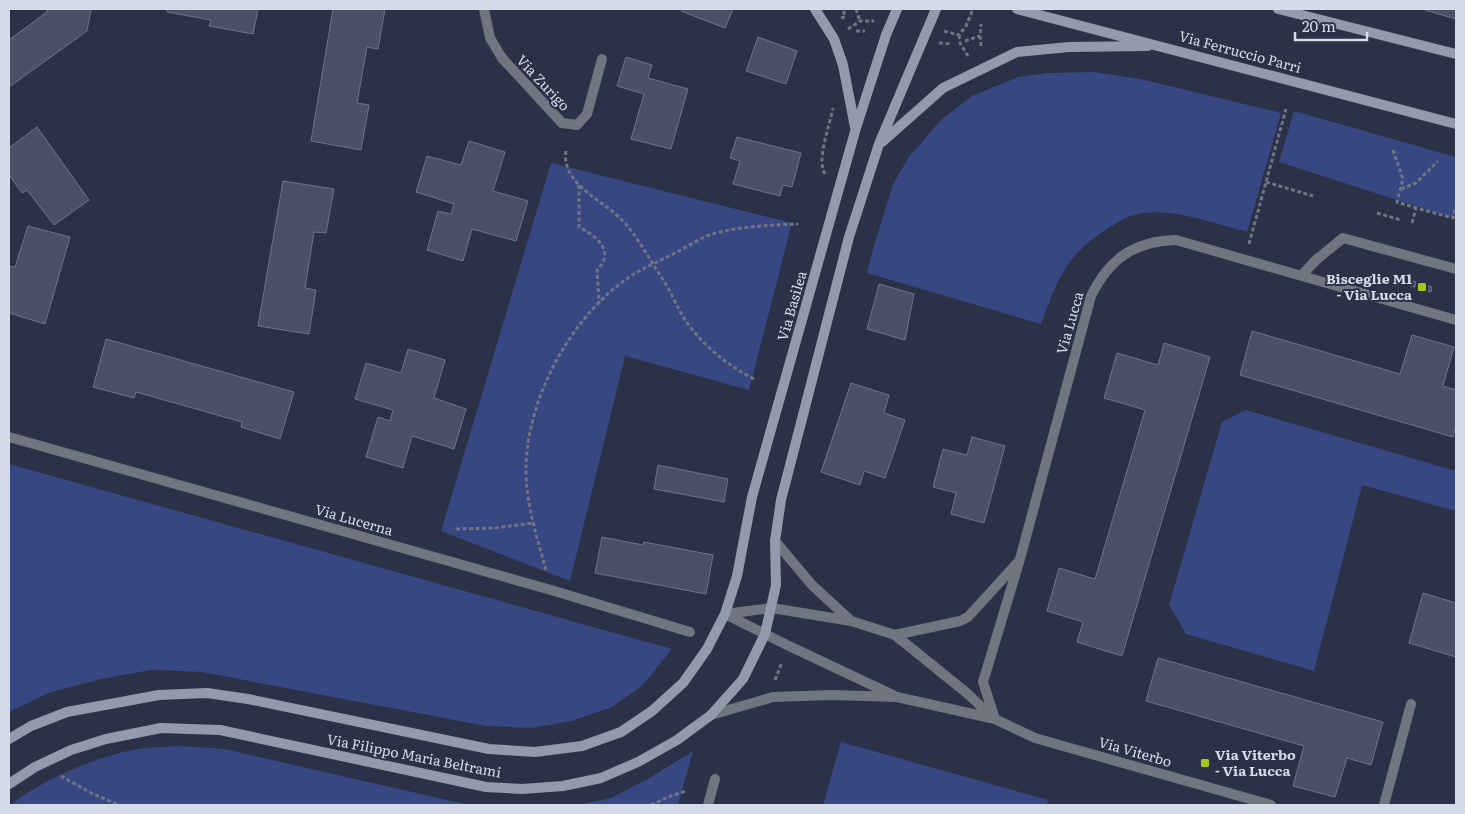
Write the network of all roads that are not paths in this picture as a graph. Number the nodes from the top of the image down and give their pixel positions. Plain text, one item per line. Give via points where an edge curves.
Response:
1 (484, 9) edge
2 (815, 9) edge
3 (897, 9) edge
4 (936, 9) edge
5 (1017, 9) edge
6 (1278, 9) edge
7 (1163, 46) junction
8 (1456, 54) edge
9 (602, 59) dead end
10 (1456, 124) edge
11 (856, 128) junction
12 (879, 144) junction
13 (1456, 269) edge
14 (1302, 275) junction
15 (1456, 320) edge
16 (9, 436) edge
17 (775, 541) junction
18 (1020, 559) junction
19 (772, 608) junction
20 (726, 614) junction
21 (851, 621) junction
22 (690, 632) dead end
23 (764, 634) junction
24 (895, 635) junction
25 (897, 697) junction
26 (1411, 704) dead end
27 (711, 715) junction
28 (994, 719) junction
29 (9, 739) edge
30 (715, 779) dead end
31 (9, 784) edge
32 (708, 805) edge
33 (1271, 805) edge
34 (1384, 805) edge

1 - 9 street, Via Zurigo via 490,38 502,58 562,122 576,125 587,114
2 - 11 main road via 834,39 840,56
3 - 11 main road, Via Basilea
4 - 12 main road
5 - 7 main road, Via Ferruccio Parri
6 - 8 main road
7 - 10 main road, Via Ferruccio Parri
7 - 12 main road via 1069,47 1017,52 943,88
11 - 20 main road, Via Basilea via 752,497
12 - 17 main road via 849,237 781,500
13 - 14 street via 1343,238
14 - 15 street, Via Lucca
14 - 18 street, Via Lucca via 1176,240 1135,249 1105,271 1090,296
16 - 22 street, Via Lucerna
17 - 19 main road via 776,585
17 - 21 street, Via Viterbo via 812,585
18 - 24 street, Via Lucca via 968,617
18 - 28 street, Via Lucca via 983,682
19 - 20 street
19 - 21 street, Via Viterbo
19 - 23 main road
20 - 23 street
20 - 29 main road, Via Filippo Maria Beltrami via 707,650 683,683 652,711 621,732 582,746 535,752 489,749 207,693 159,694 67,712 31,726
21 - 24 street, Via Viterbo
23 - 25 street, Via Viterbo
23 - 27 main road, Via Filippo Maria Beltrami via 743,679
24 - 28 street, Via Viterbo
25 - 27 street, Via Viterbo via 773,697
25 - 28 street, Via Viterbo
26 - 34 street
27 - 31 main road, Via Filippo Maria Beltrami via 677,740 638,762 600,778 563,786 486,787 220,730 161,728 71,750
28 - 33 street, Via Viterbo via 1035,738
30 - 32 street

